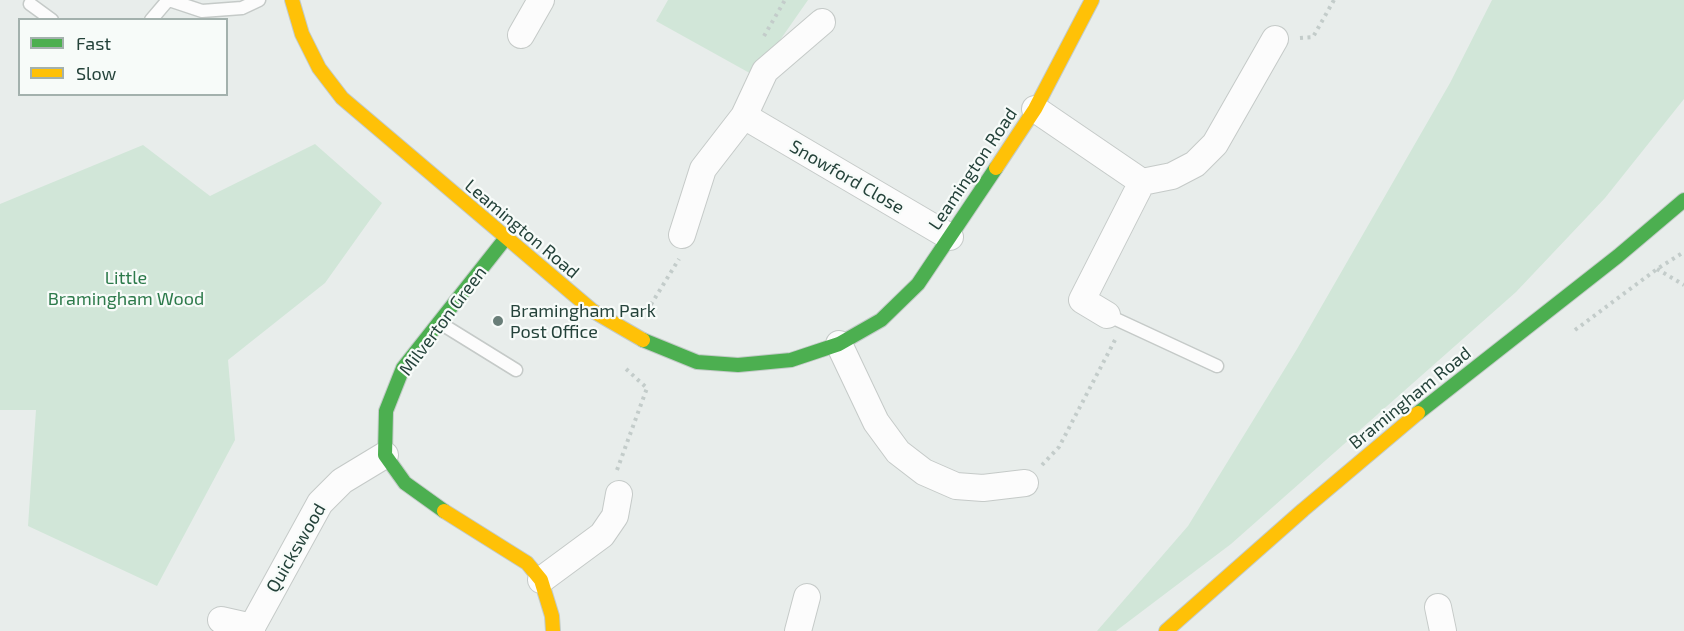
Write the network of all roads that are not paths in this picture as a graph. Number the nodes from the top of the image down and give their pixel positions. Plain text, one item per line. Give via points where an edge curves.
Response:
1 (169, 0) edge
2 (259, 0) edge
3 (292, 0) edge
4 (542, 0) edge
5 (1092, 0) edge
6 (30, 4) dead end
7 (49, 18) edge
8 (153, 18) edge
9 (822, 22) dead end
10 (521, 36) dead end
11 (1275, 39) road end
12 (1035, 110) junction
13 (744, 116) junction
14 (1142, 182) junction
15 (1684, 200) edge
16 (682, 235) dead end
17 (950, 237) junction
18 (505, 239) junction
19 (1115, 319) joint
20 (439, 323) junction
21 (839, 344) junction
22 (1217, 366) dead end
23 (516, 370) dead end
24 (385, 455) junction
25 (1025, 483) road end
26 (620, 494) dead end
27 (541, 580) junction
28 (807, 597) dead end
29 (221, 620) dead end
30 (252, 629) edge
31 (553, 631) edge
32 (798, 631) edge
33 (1166, 631) edge

1 - 2 lane via 201,11 242,8
1 - 8 lane
3 - 18 street, Leamington Road via 302,34 319,68 342,98
4 - 10 street
5 - 12 street, Leamington Road
6 - 7 lane
9 - 13 street via 765,71
11 - 14 street via 1215,144 1195,164 1172,176
12 - 14 street
12 - 17 street, Leamington Road
13 - 16 street via 703,169
13 - 17 street, Snowford Close
14 - 19 street via 1082,300
15 - 33 street, Bramingham Road via 1450,386
17 - 21 street, Leamington Road via 918,284 881,320
18 - 20 street, Milverton Green
18 - 21 street, Leamington Road via 593,311 632,336 698,362 738,365 791,360
19 - 22 lane
20 - 23 lane
20 - 24 street, Milverton Green via 403,368 386,411
21 - 25 street via 876,422 898,452 924,472 956,486 983,488
24 - 27 street via 405,483 527,563
24 - 30 street, Quickswood via 342,481 320,503
26 - 27 street via 615,516 602,535
27 - 31 street
28 - 32 street
29 - 30 street

